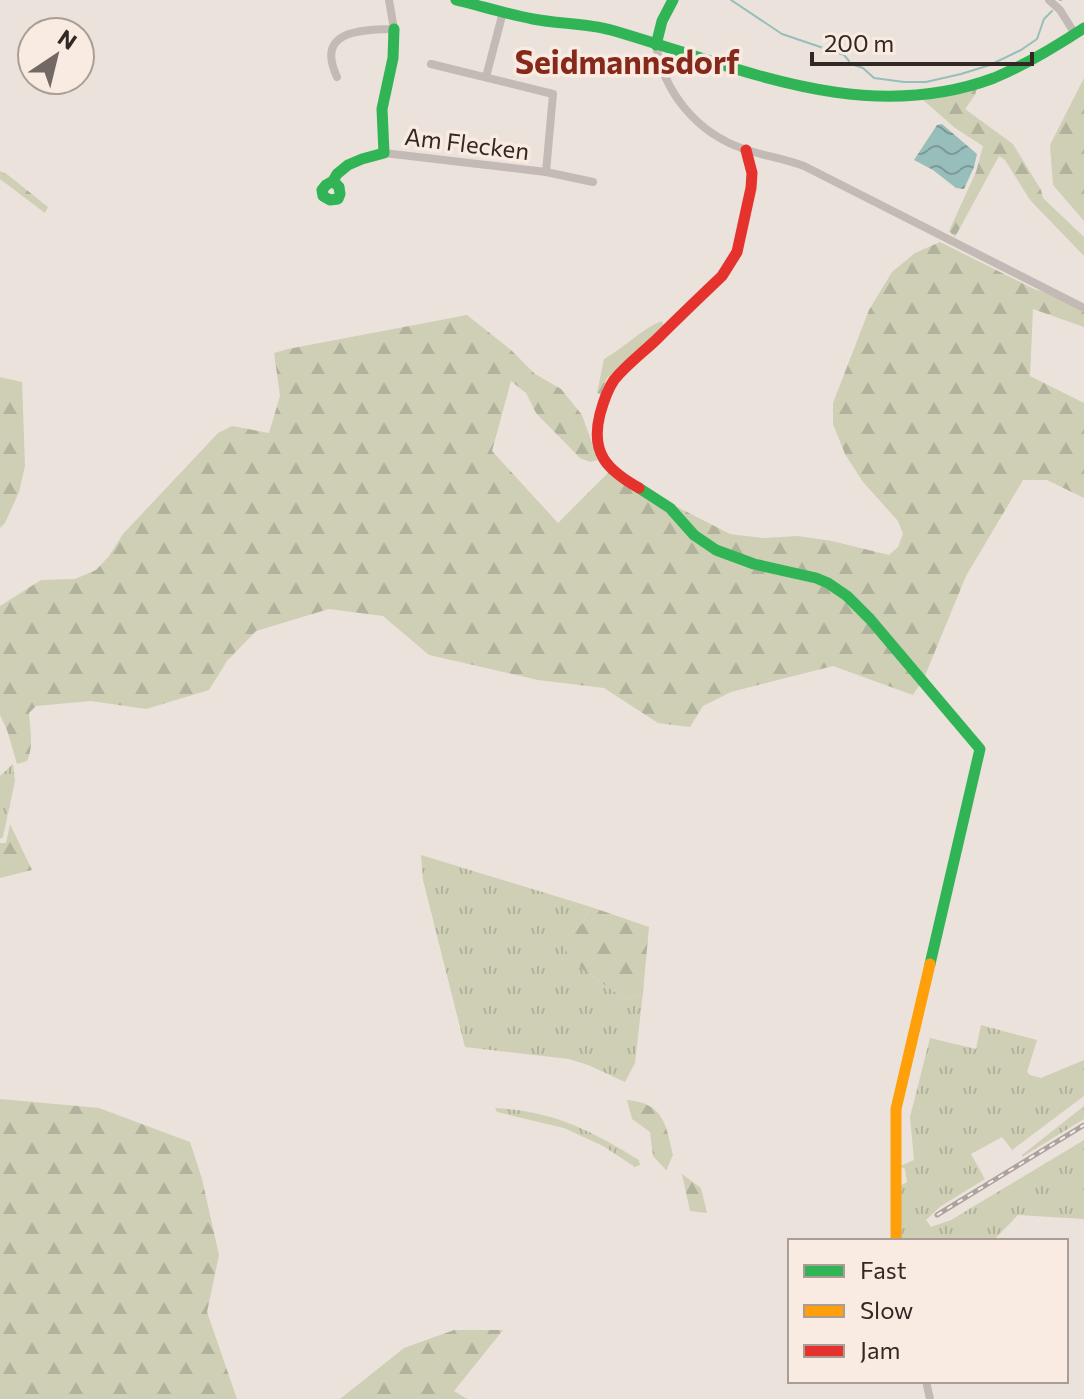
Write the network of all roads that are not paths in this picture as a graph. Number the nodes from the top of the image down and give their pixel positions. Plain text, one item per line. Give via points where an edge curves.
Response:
1 (389, 0) edge
2 (456, 0) edge
3 (673, 0) edge
4 (1049, 0) edge
5 (503, 12) junction
6 (394, 29) junction
7 (1080, 31) edge
8 (656, 45) junction
9 (431, 64) dead end
10 (337, 77) dead end
11 (486, 77) junction
12 (746, 150) junction
13 (384, 153) junction
14 (546, 172) junction
15 (333, 181) dead end
16 (593, 182) dead end
17 (1084, 308) edge
18 (896, 1239) edge

1 - 6 street
2 - 5 street
3 - 8 street
4 - 7 street
5 - 8 street via 606,29
5 - 11 street
6 - 10 street via 346,34 331,54
6 - 13 street via 395,57 383,102
7 - 8 street via 999,76 886,99 803,88
8 - 12 street via 666,79 683,107 712,132
9 - 11 street, Am Flecken
11 - 14 street, Am Flecken via 553,94
12 - 17 street via 804,166
12 - 18 street via 751,188 733,261 607,390 597,450 619,477 673,510 708,546 743,561 814,576 840,590 980,749 896,1109
13 - 14 street, Am Flecken
13 - 15 street via 351,163
14 - 16 street, Am Flecken

